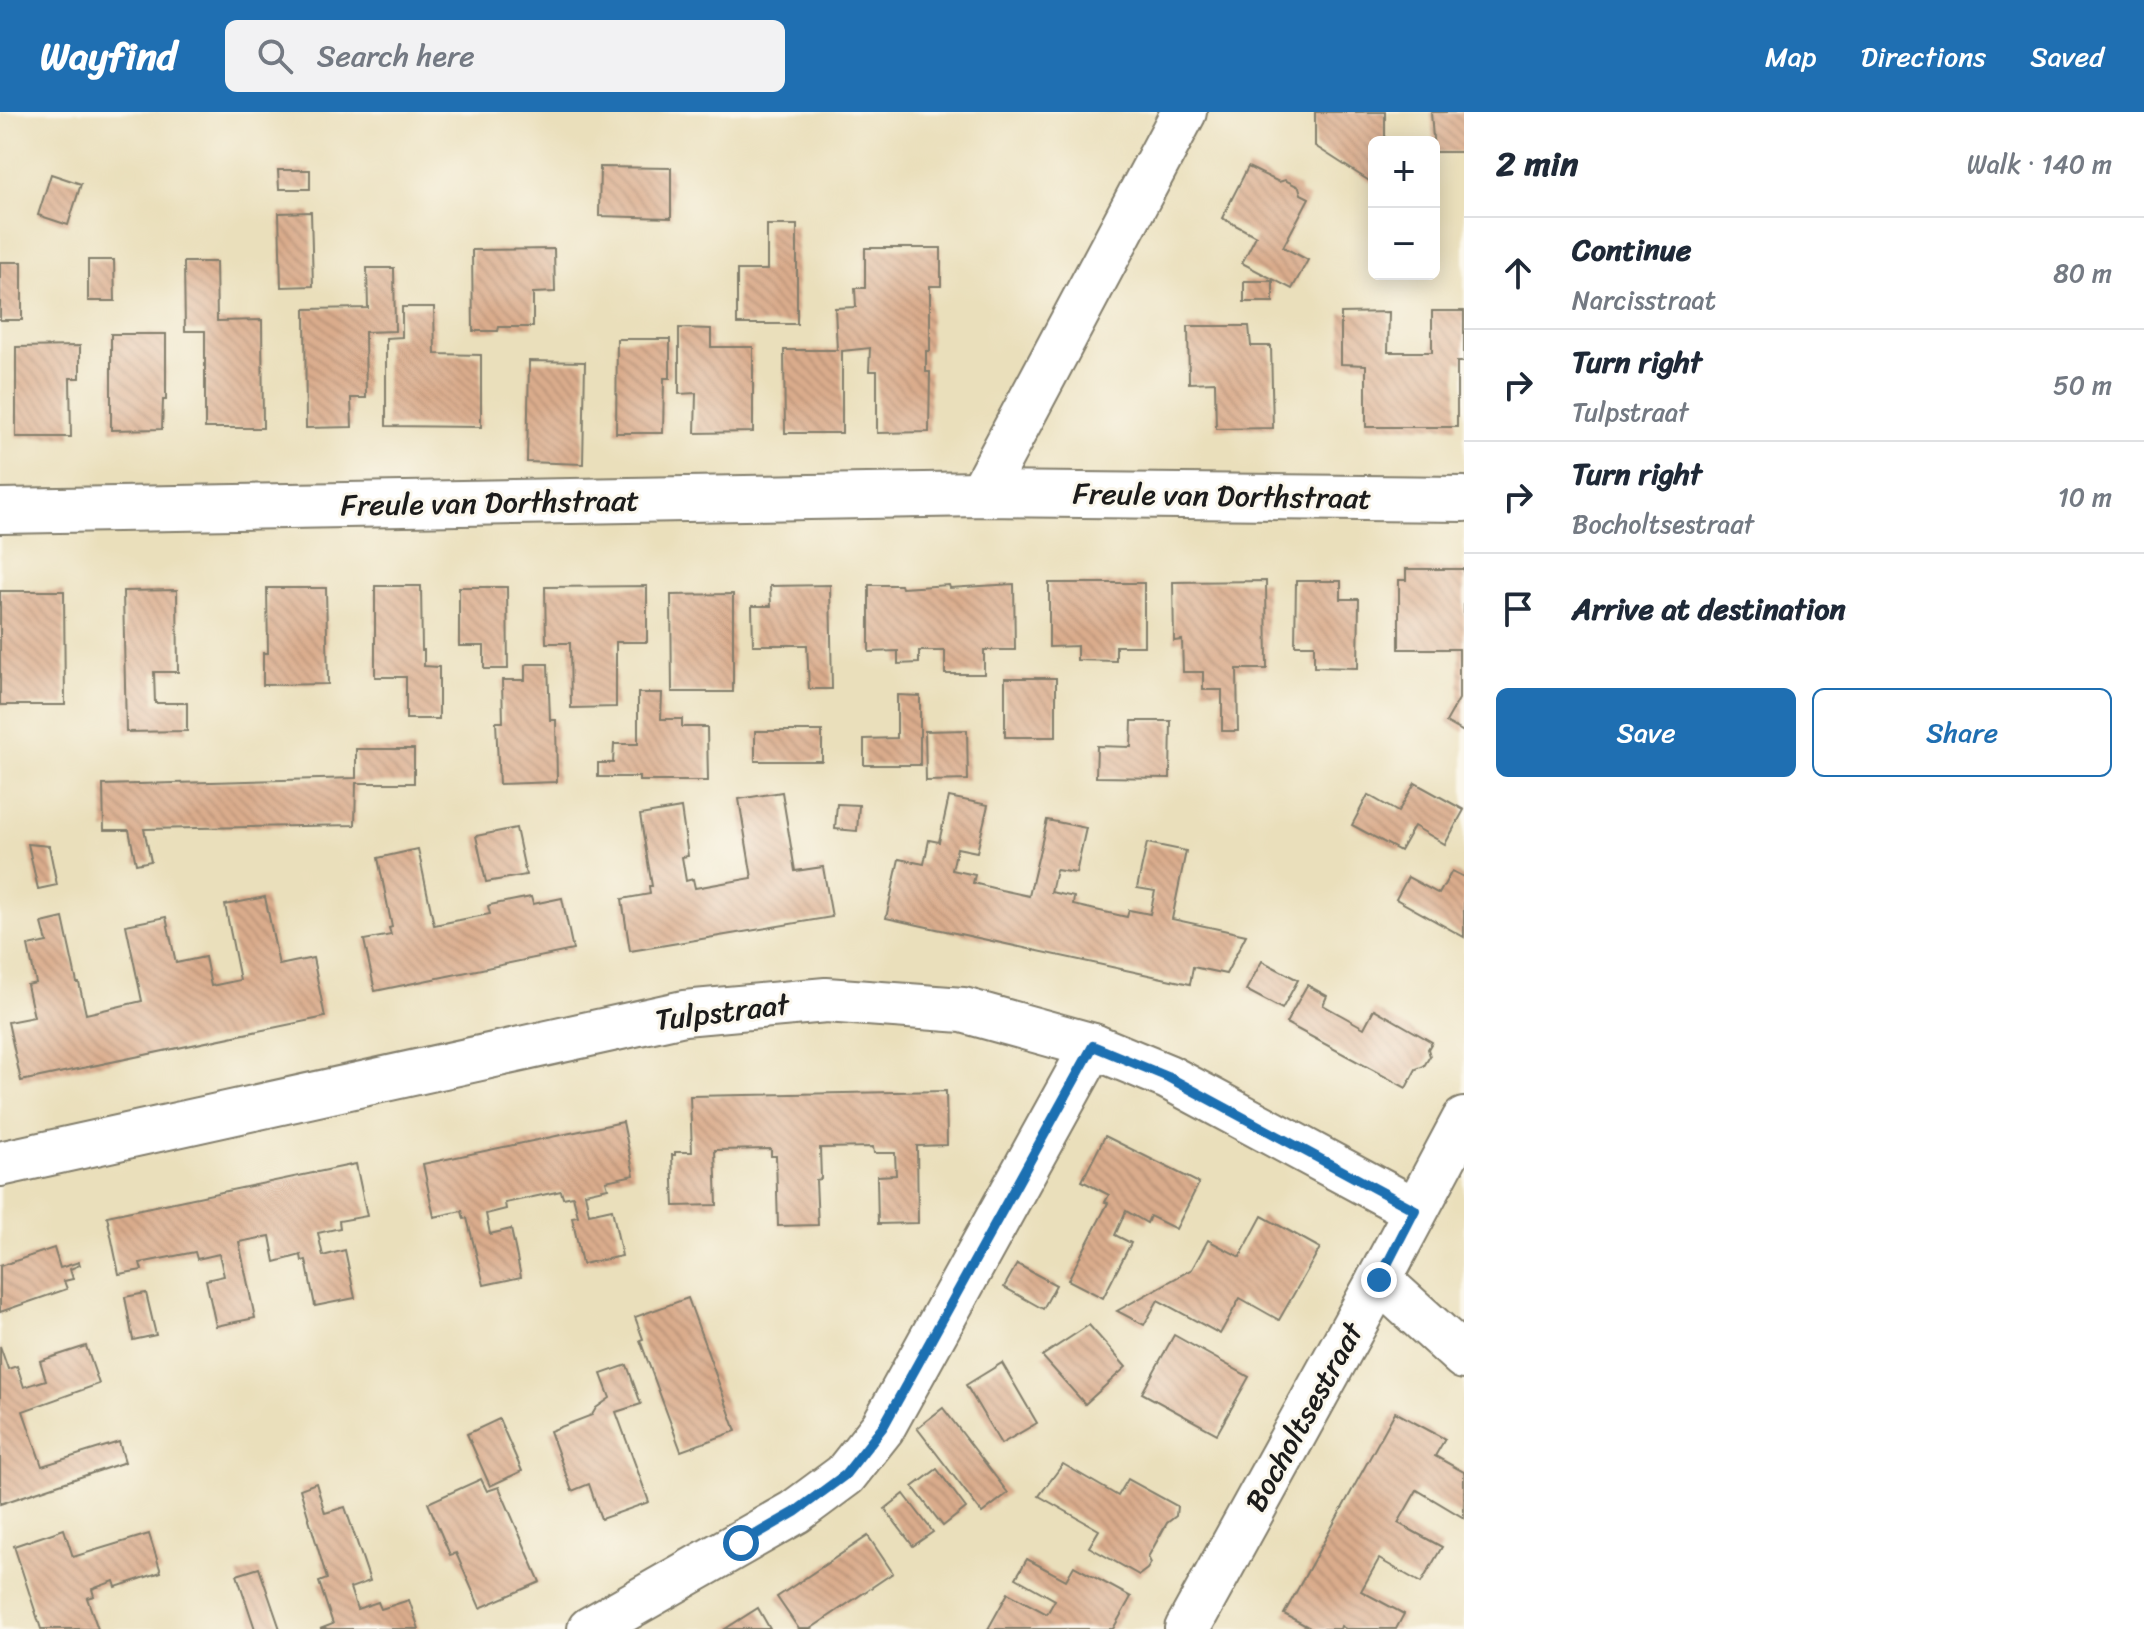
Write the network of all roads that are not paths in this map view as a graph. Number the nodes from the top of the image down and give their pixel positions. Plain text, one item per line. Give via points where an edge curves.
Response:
1 (1184, 112) edge
2 (981, 494) junction
3 (1464, 499) edge
4 (0, 511) edge
5 (1093, 1046) junction
6 (1464, 1120) edge
7 (0, 1164) edge
8 (1415, 1210) junction
9 (1379, 1280) junction
10 (1464, 1357) edge
11 (590, 1629) edge
12 (1187, 1629) edge

1 - 2 street
2 - 3 street, Freule van Dorthstraat
2 - 4 street, Freule van Dorthstraat
5 - 7 street, Tulpstraat via 963,1010 826,1000 684,1013
5 - 8 street, Tulpstraat via 1168,1077
5 - 11 street via 883,1427 845,1475 795,1512
6 - 8 street, Bocholtsestraat
8 - 9 street, Bocholtsestraat
9 - 10 street
9 - 12 street, Bocholtsestraat

